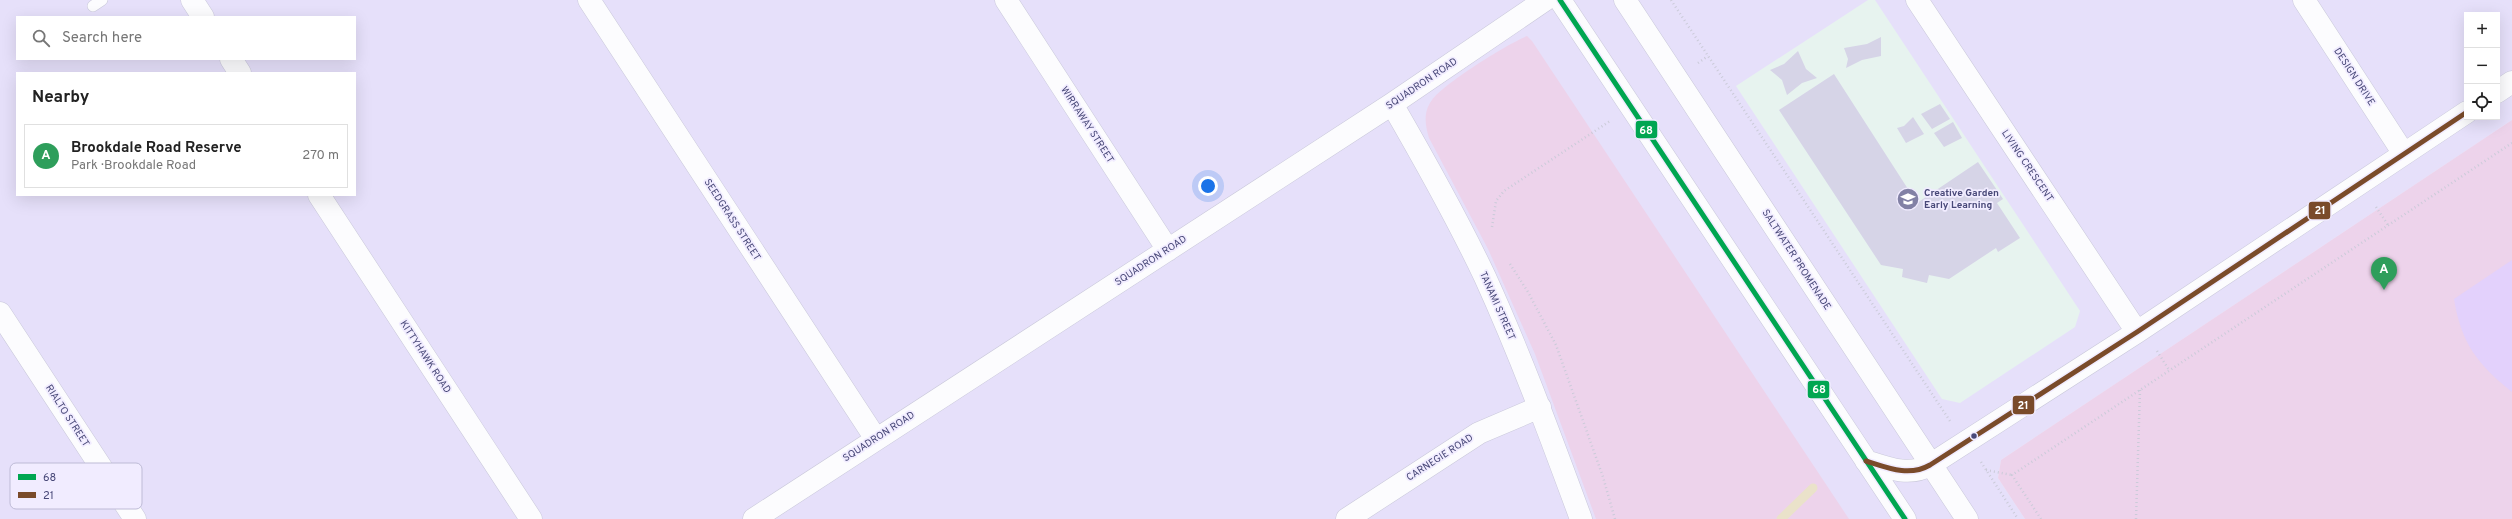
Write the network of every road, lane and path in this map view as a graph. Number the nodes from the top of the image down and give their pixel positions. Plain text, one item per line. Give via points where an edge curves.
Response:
1 (192, 0) edge
2 (589, 0) edge
3 (1006, 0) edge
4 (1545, 0) edge
5 (1560, 0) edge
6 (1625, 0) edge
7 (1671, 0) edge
8 (1917, 0) edge
9 (2304, 0) edge
10 (202, 16) edge
11 (1708, 56) junction
12 (232, 60) edge
13 (239, 72) edge
14 (1676, 77) junction
15 (2512, 82) edge
16 (2500, 90) edge
17 (1392, 104) junction
18 (1630, 107) junction
19 (2464, 114) edge
20 (2512, 143) edge
21 (2404, 154) junction
22 (321, 196) edge
23 (2376, 207) dead end
24 (2388, 225) junction
25 (1492, 230) dead end
26 (1168, 250) junction
27 (1509, 262) dead end
28 (0, 313) edge
29 (2137, 332) junction
30 (2157, 351) dead end
31 (2170, 370) junction
32 (2140, 390) junction
33 (1540, 407) junction
34 (876, 439) junction
35 (1966, 440) junction
36 (1866, 461) junction
37 (98, 463) edge
38 (1930, 465) junction
39 (1986, 470) junction
40 (2012, 474) junction
41 (128, 509) edge
42 (135, 519) edge
43 (531, 519) edge
44 (754, 519) edge
45 (1347, 519) edge
46 (1580, 519) edge
47 (1615, 519) edge
48 (1905, 519) edge
49 (1966, 519) edge
50 (2018, 519) edge
51 (2041, 519) edge
52 (2136, 519) edge

1 - 10 street
2 - 34 street, SEEDGRASS STREET
3 - 26 street, WIRRAWAY STREET
4 - 17 street, SQUADRON ROAD
5 - 18 street
6 - 14 street, SALTWATER PROMENADE
7 - 11 path
8 - 29 street, LIVING CRESCENT
9 - 21 street, DESIGN DRIVE
11 - 14 path
11 - 35 path via 1946,416
12 - 13 street
14 - 38 street, SALTWATER PROMENADE
15 - 16 street
17 - 26 street, SQUADRON ROAD
17 - 33 street, TANAMI STREET via 1446,200 1484,276
18 - 25 path via 1504,191 1496,201 1492,214
18 - 36 street
19 - 21 street
20 - 24 path
21 - 29 street
22 - 43 street, KITTYHAWK ROAD
23 - 24 path
24 - 31 path
26 - 34 street, SQUADRON ROAD
27 - 47 path via 1556,345
28 - 37 street, RIALTO STREET
29 - 35 street
30 - 31 path
31 - 32 path
32 - 40 path
32 - 52 path
33 - 45 street, CARNEGIE ROAD via 1479,433
33 - 46 street, TANAMI STREET
34 - 44 street, SQUADRON ROAD
35 - 38 street
35 - 39 path
36 - 38 street via 1900,471 1922,470
36 - 48 street
38 - 49 street, SALTWATER PROMENADE
39 - 40 path
39 - 50 path
40 - 51 path
41 - 42 street, RIALTO STREET

